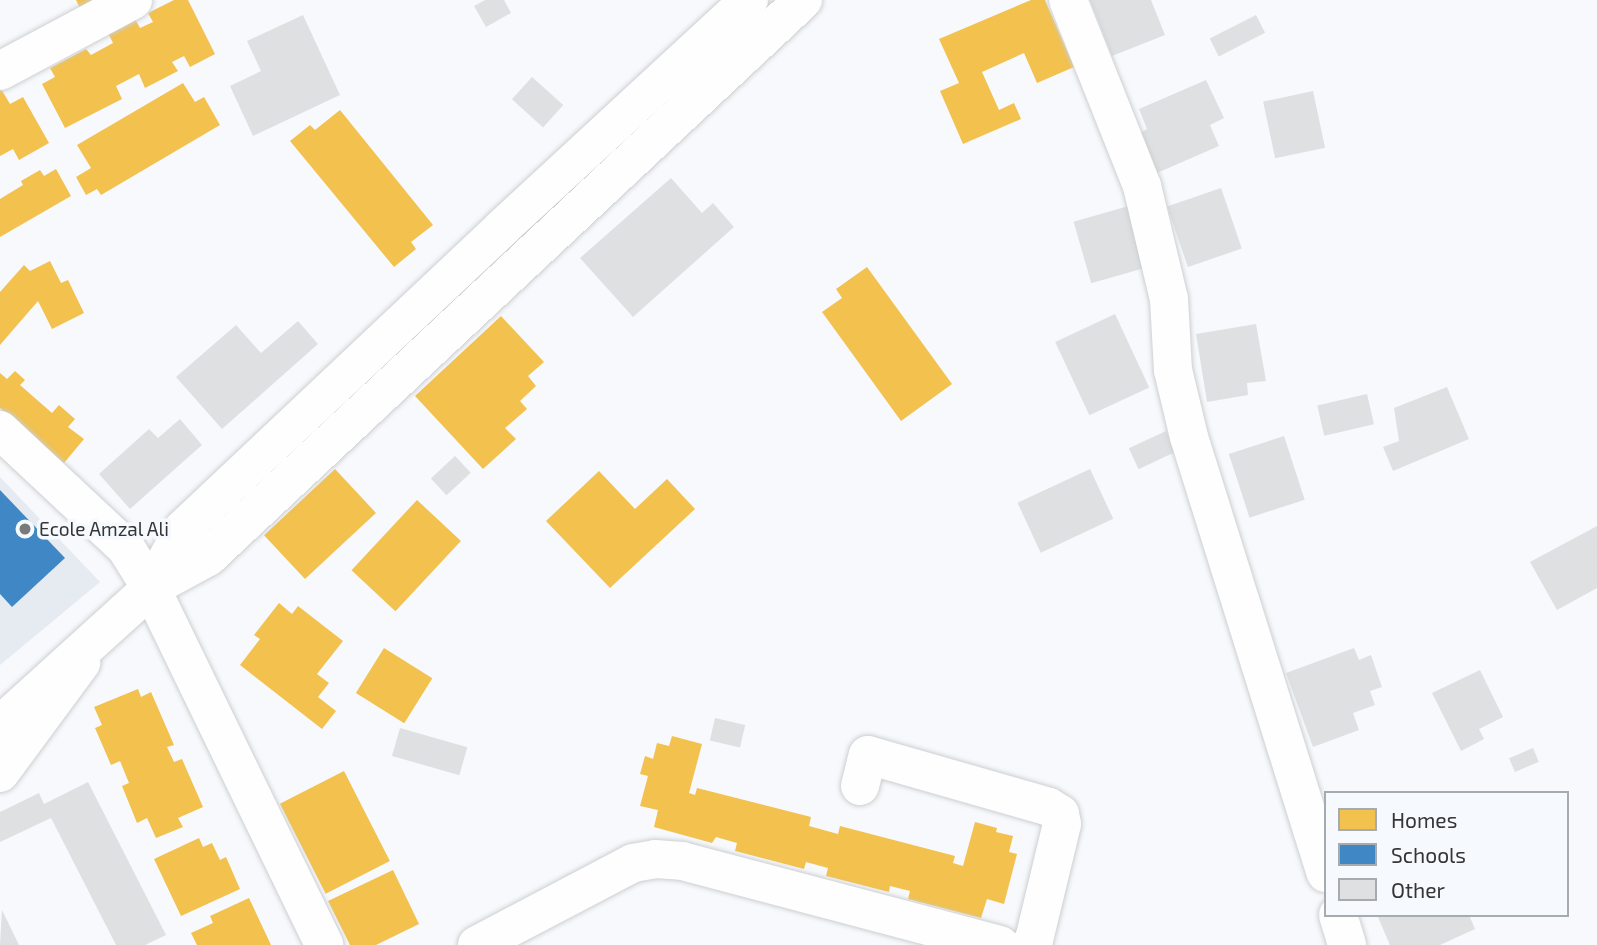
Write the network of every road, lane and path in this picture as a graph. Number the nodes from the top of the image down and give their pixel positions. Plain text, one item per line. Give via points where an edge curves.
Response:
1 (133, 0) edge
2 (749, 0) edge
3 (803, 0) edge
4 (1068, 0) edge
5 (3, 63) edge
6 (0, 430) edge
7 (151, 588) junction
8 (107, 628) junction
9 (0, 725) edge
10 (864, 770) dead end
11 (0, 773) edge
12 (1324, 867) edge
13 (1339, 917) edge
14 (324, 945) edge
15 (477, 945) edge
16 (1000, 945) edge
17 (1030, 945) edge
18 (1347, 945) edge

1 - 5 street
2 - 7 street via 184,528
3 - 7 street via 208,557
4 - 12 street via 1142,186 1169,299 1173,370 1189,437
6 - 7 street via 126,548
7 - 8 street
7 - 14 street
8 - 9 street
8 - 11 street
10 - 17 street via 1049,807 1060,814 1062,824
13 - 18 street
15 - 16 street via 633,863 655,859 682,861

